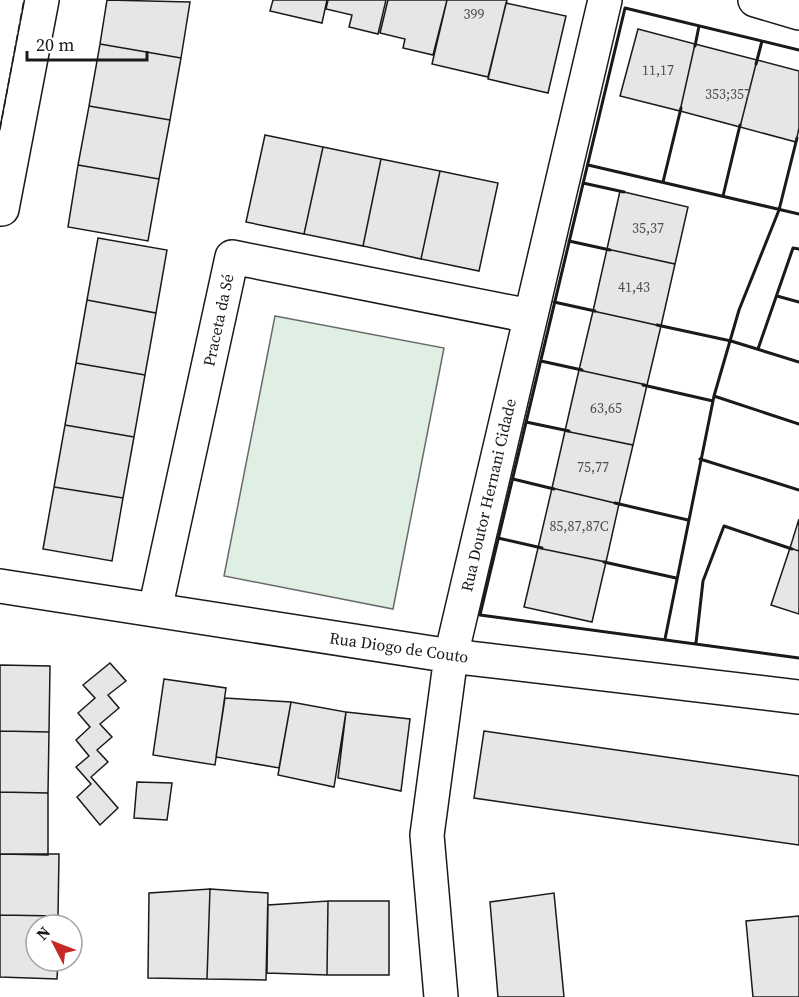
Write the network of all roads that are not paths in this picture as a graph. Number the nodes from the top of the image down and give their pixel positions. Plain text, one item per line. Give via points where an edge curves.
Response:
1 (42, 0) edge
2 (605, 0) edge
3 (755, 0) edge
4 (799, 13) edge
5 (0, 209) edge
6 (530, 316) junction
7 (0, 586) edge
8 (155, 610) junction
9 (451, 656) junction
10 (799, 698) edge
11 (441, 997) edge

1 - 5 street
2 - 6 street, Rua Doutor Hernani Cidade
3 - 4 street
6 - 8 street, Praceta da Sé via 232,257
6 - 9 street, Rua Doutor Hernani Cidade
7 - 8 street, Rua Diogo de Couto
8 - 9 street, Rua Diogo de Couto
9 - 10 street, Rua Diogo de Couto
9 - 11 street, Rua Doutor Hernani Cidade via 427,835

